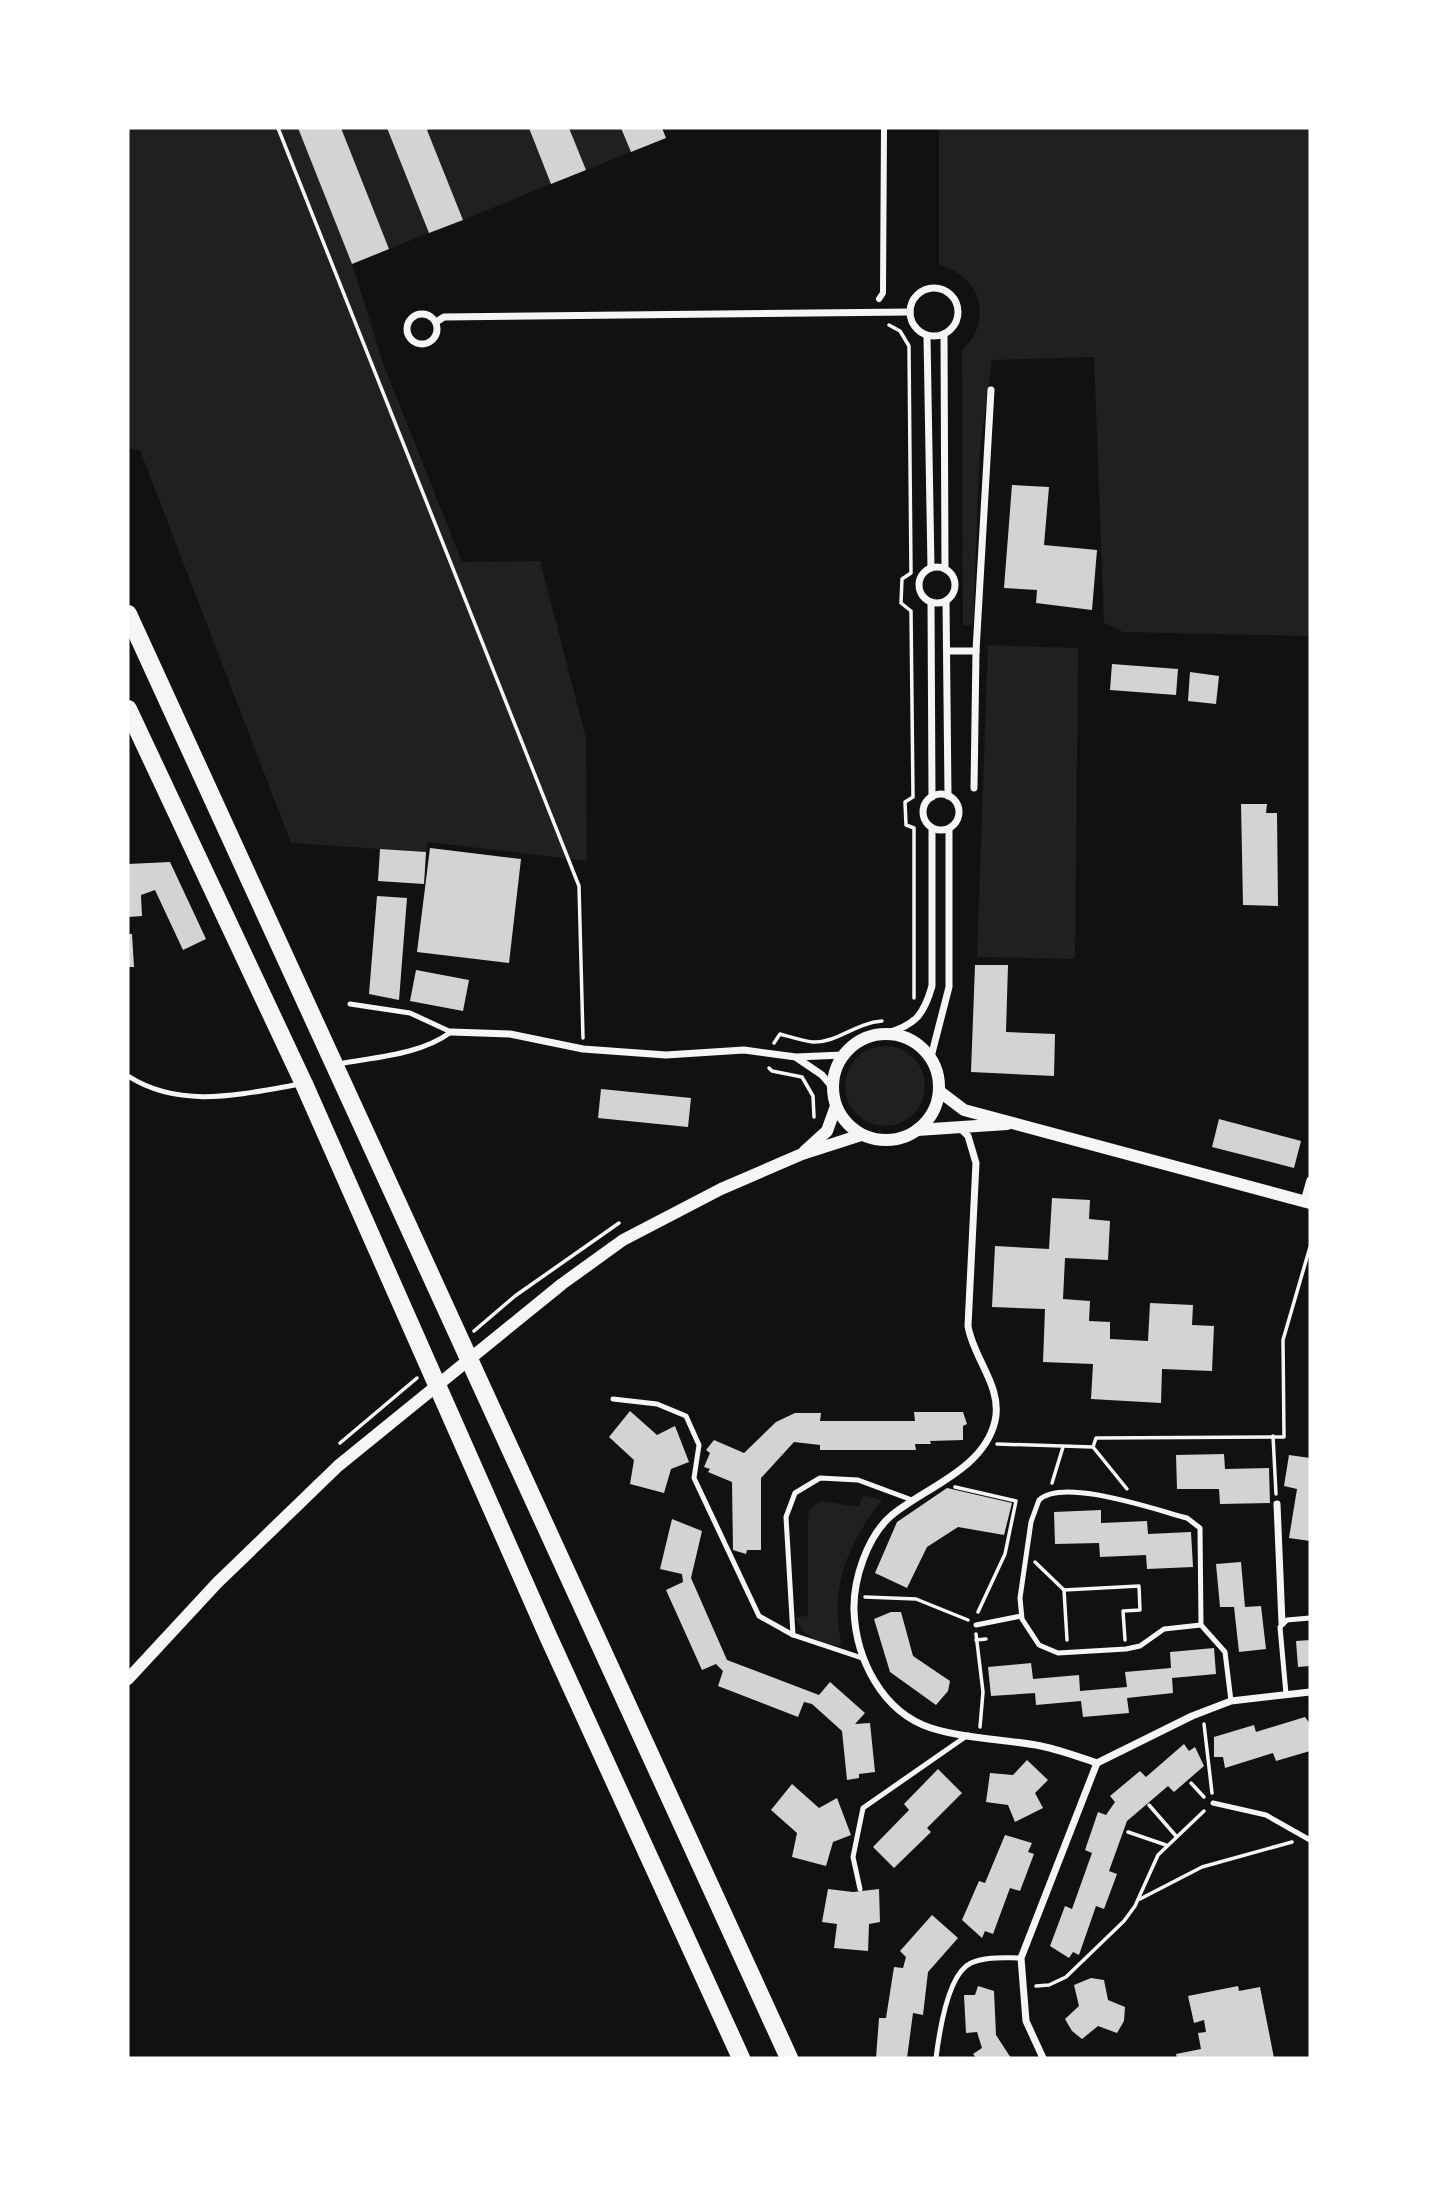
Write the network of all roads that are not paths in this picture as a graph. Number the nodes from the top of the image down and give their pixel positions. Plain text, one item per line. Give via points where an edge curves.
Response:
1 (884, 128) edge
2 (879, 299) dead end
3 (909, 312) junction
4 (436, 322) junction
5 (943, 334) junction
6 (927, 335) junction
7 (992, 390) dead end
8 (931, 568) junction
9 (945, 569) junction
10 (946, 601) junction
11 (931, 602) junction
12 (128, 614) edge
13 (947, 651) junction
14 (976, 651) junction
15 (128, 709) edge
16 (974, 788) dead end
17 (948, 796) junction
18 (932, 797) junction
19 (932, 828) junction
20 (948, 829) junction
21 (350, 1004) dead end
22 (889, 1027) junction
23 (451, 1032) junction
24 (843, 1055) junction
25 (796, 1057) junction
26 (931, 1058) junction
27 (335, 1064) junction
28 (128, 1076) edge
29 (304, 1083) junction
30 (833, 1088) junction
31 (939, 1091) junction
32 (836, 1106) junction
33 (1014, 1124) junction
34 (958, 1126) junction
35 (916, 1130) junction
36 (861, 1135) junction
37 (802, 1154) junction
38 (1310, 1180) edge
39 (1307, 1202) edge
40 (613, 1399) dead end
41 (915, 1501) junction
42 (1277, 1504) road end
43 (1021, 1616) junction
44 (1310, 1618) edge
45 (1282, 1623) junction
46 (976, 1625) road end
47 (1200, 1625) junction
48 (793, 1635) junction
49 (862, 1658) junction
50 (128, 1679) edge
51 (1310, 1692) edge
52 (1286, 1694) junction
53 (1231, 1702) junction
54 (968, 1735) junction
55 (1097, 1763) junction
56 (1213, 1803) road end
57 (1310, 1840) edge
58 (860, 1889) dead end
59 (1021, 1958) junction
60 (741, 2058) edge
61 (789, 2058) edge
62 (936, 2058) edge
63 (1043, 2058) edge

1 - 2 street via 883,293
3 - 4 street via 444,317
3 - 5 street via 914,298 925,289 947,290 956,302 958,316
3 - 6 street via 914,326
4 - 4 street via 429,315 415,315 407,332 418,344 429,343 438,331
5 - 6 street
5 - 9 street
6 - 8 street
7 - 14 street
8 - 9 street
8 - 11 street via 919,582 921,594
9 - 10 street via 955,585
10 - 11 street
10 - 13 street
11 - 18 street
12 - 27 highway
13 - 14 street
13 - 17 street
14 - 16 street
15 - 29 highway
17 - 18 street
17 - 20 street via 959,812
18 - 19 street via 923,809
19 - 20 street
19 - 22 street via 932,986 925,1010 901,1029
20 - 26 street via 948,987
21 - 23 lane via 410,1013
22 - 24 street via 855,1043
22 - 26 street
23 - 25 street via 510,1034 583,1049 666,1055 744,1050
23 - 27 lane via 438,1042 408,1051
24 - 25 street
24 - 30 street
25 - 30 street
26 - 31 street
27 - 61 highway
28 - 29 lane via 143,1085 191,1097 236,1095
29 - 60 highway via 548,1636
30 - 32 street
31 - 33 street via 961,1109
31 - 35 street via 935,1108
32 - 36 street
32 - 37 street via 827,1131
33 - 34 street
33 - 39 street
34 - 35 street
34 - 41 street via 968,1136 976,1163 968,1326 997,1401 995,1423 973,1459
35 - 36 street via 894,1140
36 - 37 street
37 - 50 street via 623,1240 525,1313 338,1466 217,1583
38 - 39 street
40 - 48 lane via 657,1404 686,1416 699,1445 694,1478 759,1616
41 - 48 lane via 858,1480 820,1478 795,1493 786,1517
41 - 49 street via 877,1533 853,1595
42 - 45 street
43 - 46 lane
43 - 47 lane via 1039,1645 1051,1652 1068,1653 1126,1649 1140,1646 1164,1629
43 - 47 lane via 1035,1507 1051,1493 1081,1492 1186,1518 1200,1528
44 - 45 lane
45 - 52 lane
47 - 53 lane via 1221,1644 1227,1658
48 - 49 lane
49 - 54 street via 890,1702 906,1715 930,1728
51 - 52 street
52 - 53 street
53 - 55 street
54 - 55 street via 1043,1746
54 - 58 lane via 863,1808 853,1857
55 - 59 street
56 - 57 lane via 1266,1815
59 - 62 lane via 989,1959 960,1971 951,1986
59 - 63 street via 1026,2021

